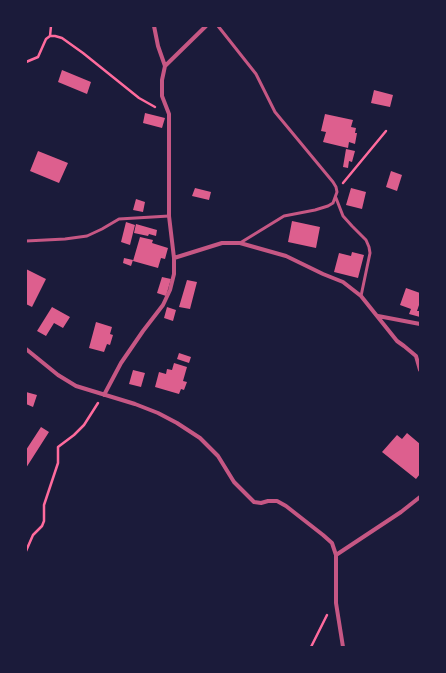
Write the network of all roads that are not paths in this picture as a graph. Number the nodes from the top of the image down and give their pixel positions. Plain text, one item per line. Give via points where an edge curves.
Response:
1 (154, 26) edge
2 (206, 26) edge
3 (218, 26) edge
4 (165, 66) junction
5 (336, 198) junction
6 (169, 216) junction
7 (26, 241) edge
8 (240, 243) junction
9 (174, 258) junction
10 (361, 296) junction
11 (377, 315) junction
12 (420, 324) edge
13 (26, 349) edge
14 (420, 370) edge
15 (104, 394) junction
16 (420, 497) edge
17 (336, 556) junction
18 (342, 647) edge

1 - 4 street
2 - 4 street
3 - 5 lane via 256,74 275,112 336,186
4 - 6 street via 162,96 169,114
5 - 8 lane via 328,206 284,216
5 - 10 lane via 343,216 366,240 369,247
6 - 7 lane via 119,219 86,236 65,240
6 - 9 street
8 - 9 street via 222,243
8 - 10 street via 286,256 343,282
9 - 15 street via 174,274 163,305 121,364
10 - 11 street
11 - 12 street
11 - 14 street via 397,341 416,356
13 - 15 street via 67,381
15 - 17 street via 158,413 200,438 218,456 234,482 254,502 277,501 286,506 323,534 332,544
16 - 17 street
17 - 18 street via 336,604

